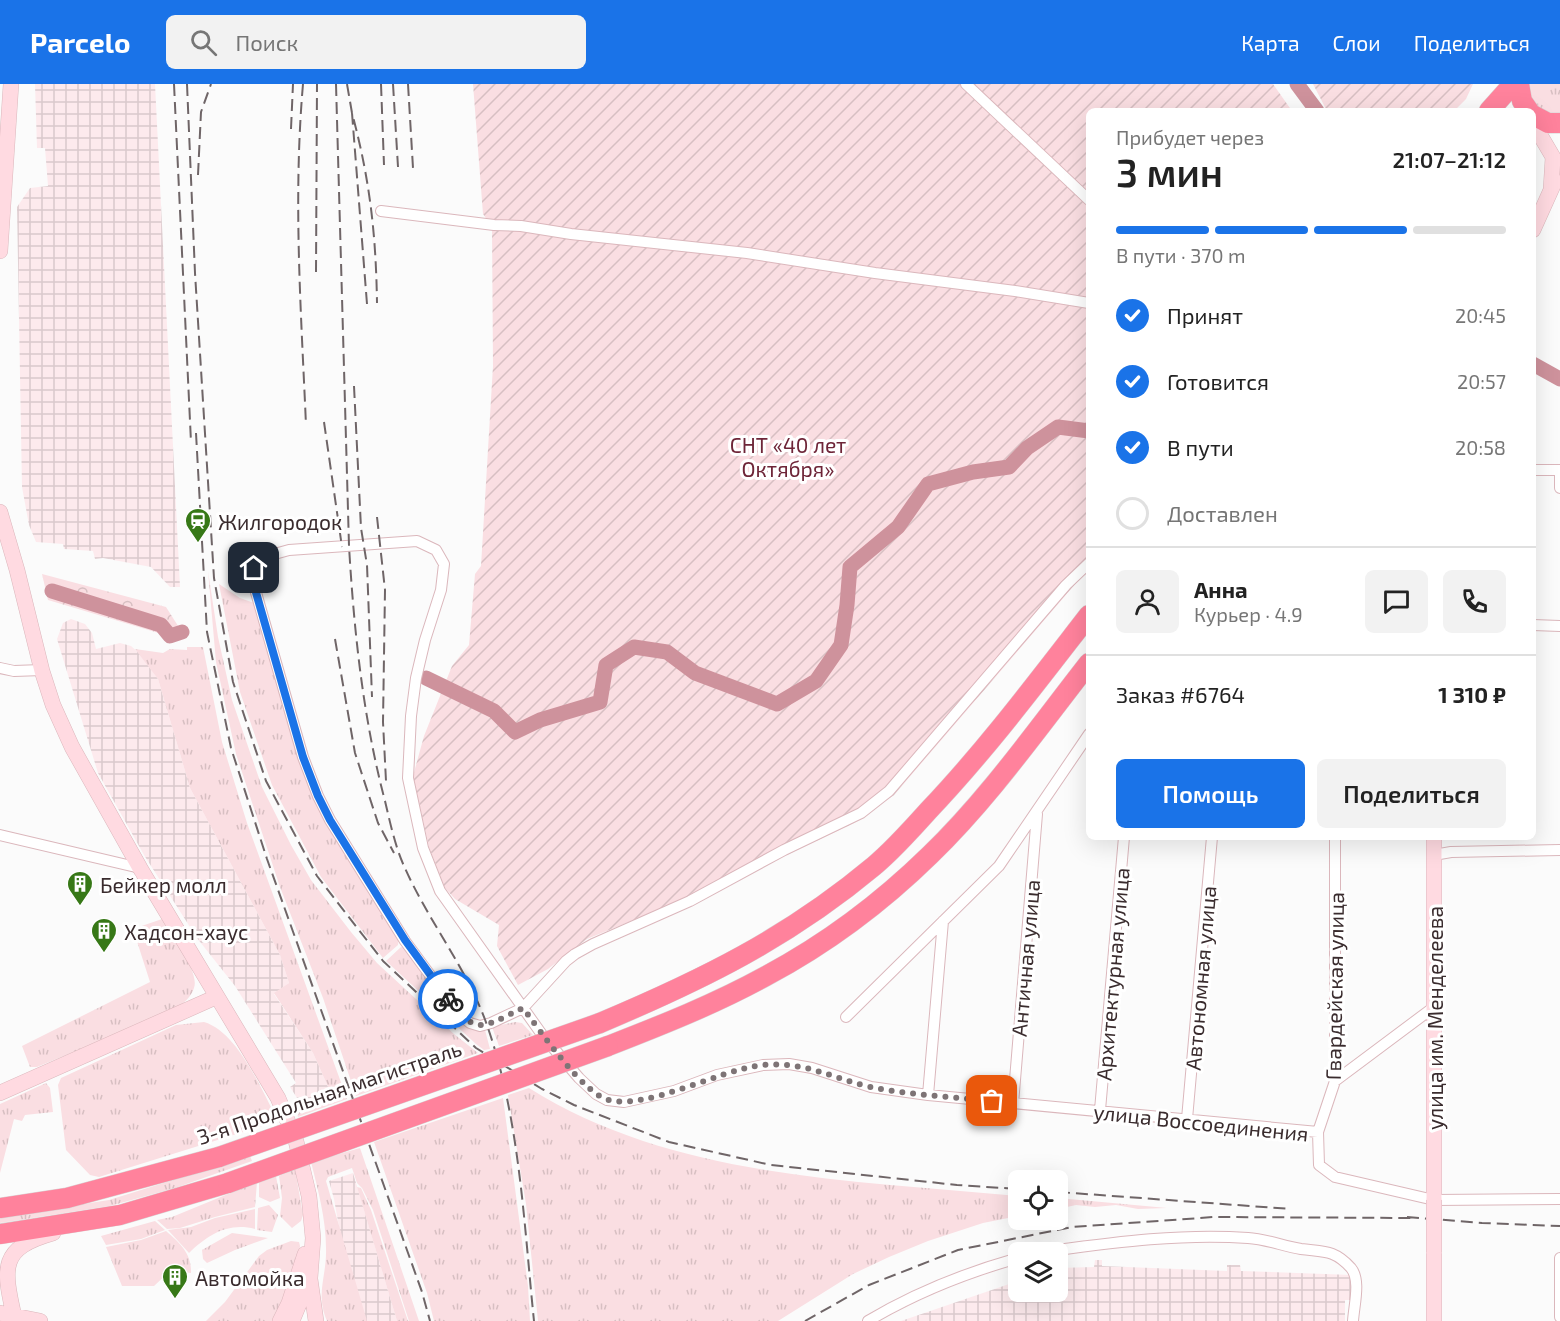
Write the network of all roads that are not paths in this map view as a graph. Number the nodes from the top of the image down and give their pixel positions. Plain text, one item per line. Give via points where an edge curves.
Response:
1 (10, 84) edge
2 (966, 84) edge
3 (1513, 84) edge
4 (1519, 84) edge
5 (1492, 108) edge
6 (1528, 108) edge
7 (1538, 119) edge
8 (3, 141) edge
9 (2, 165) edge
10 (1560, 170) edge
11 (1551, 189) junction
12 (1086, 197) edge
13 (381, 211) dead end
14 (1536, 223) edge
15 (0, 251) edge
16 (1086, 303) edge
17 (1536, 470) edge
18 (1560, 470) edge
19 (1560, 488) edge
20 (0, 512) edge
21 (1086, 566) edge
22 (1086, 619) edge
23 (1536, 625) edge
24 (1560, 626) edge
25 (1086, 667) edge
26 (0, 668) edge
27 (42, 670) junction
28 (1086, 738) edge
29 (1037, 812) junction
30 (0, 836) edge
31 (1124, 840) edge
32 (1212, 840) edge
33 (1335, 840) edge
34 (1434, 840) edge
35 (1560, 850) edge
36 (1434, 855) junction
37 (140, 868) junction
38 (944, 921) junction
39 (216, 997) junction
40 (1434, 1007) junction
41 (523, 1008) junction
42 (846, 1017) dead end
43 (1335, 1081) junction
44 (0, 1092) edge
45 (928, 1095) junction
46 (1014, 1104) junction
47 (1100, 1110) junction
48 (1188, 1119) junction
49 (1318, 1132) junction
50 (1560, 1199) edge
51 (1434, 1200) junction
52 (2, 1207) edge
53 (120, 1215) junction
54 (0, 1234) edge
55 (314, 1238) junction
56 (1068, 1249) edge
57 (1559, 1258) edge
58 (1008, 1261) edge
59 (310, 1278) junction
60 (7, 1314) edge
61 (1560, 1317) edge
62 (40, 1321) edge
63 (280, 1321) edge
64 (292, 1321) edge
65 (316, 1321) edge
66 (868, 1321) edge
67 (1353, 1321) edge
68 (1434, 1321) edge

1 - 8 main road
2 - 12 street
3 - 5 highway
4 - 6 highway via 1522,101
7 - 11 main road via 1553,157
8 - 9 main road
9 - 15 main road
10 - 11 main road
11 - 14 main road
13 - 16 street via 747,253
17 - 18 street
18 - 19 street
20 - 27 main road
21 - 41 street via 889,791 861,813 690,901 575,954
22 - 52 highway, 3-я Продольная магистраль, bridge via 963,773 876,864 791,929 751,952 600,1023 219,1157 67,1198
23 - 24 street
25 - 53 highway, bridge via 931,855 873,905 767,976 608,1046 228,1183
26 - 27 street
27 - 37 main road via 72,747
28 - 29 street
29 - 38 street via 999,866
29 - 46 street, Античная улица
30 - 37 street
31 - 47 street, Архитектурная улица
32 - 48 street, Автономная улица
33 - 43 street, Гвардейская улица
34 - 36 main road, улица им. Менделеева
35 - 36 street
36 - 40 main road, улица им. Менделеева
37 - 39 main road
38 - 42 street
38 - 45 street
39 - 44 main road
39 - 55 main road via 278,1098 296,1141
40 - 43 street
40 - 51 main road, улица им. Менделеева
41 - 41 street, улица Воссоединения via 480,1026 458,1012 405,940 330,820 303,757 255,589 254,568 271,555 289,550 417,542 436,550 444,564 441,590 416,678 408,778 423,848 440,891
41 - 45 street, улица Воссоединения via 579,1078 608,1100 641,1099 717,1075 789,1064 871,1087
43 - 49 street, Гвардейская улица
45 - 46 street, улица Воссоединения
46 - 47 street, улица Воссоединения
47 - 48 street, улица Воссоединения
48 - 49 street, улица Воссоединения
49 - 51 street, улица Воссоединения via 1319,1165 1335,1177
50 - 51 street, улица Воссоединения
51 - 68 main road, улица им. Менделеева, bridge
53 - 54 highway
53 - 60 main road via 39,1236 17,1248 6,1267
55 - 59 main road
55 - 63 main road
56 - 67 street via 1184,1237 1249,1238 1321,1249 1338,1256 1352,1269 1356,1279
57 - 61 street
58 - 66 street via 936,1286
59 - 64 main road
59 - 65 main road
60 - 62 main road

